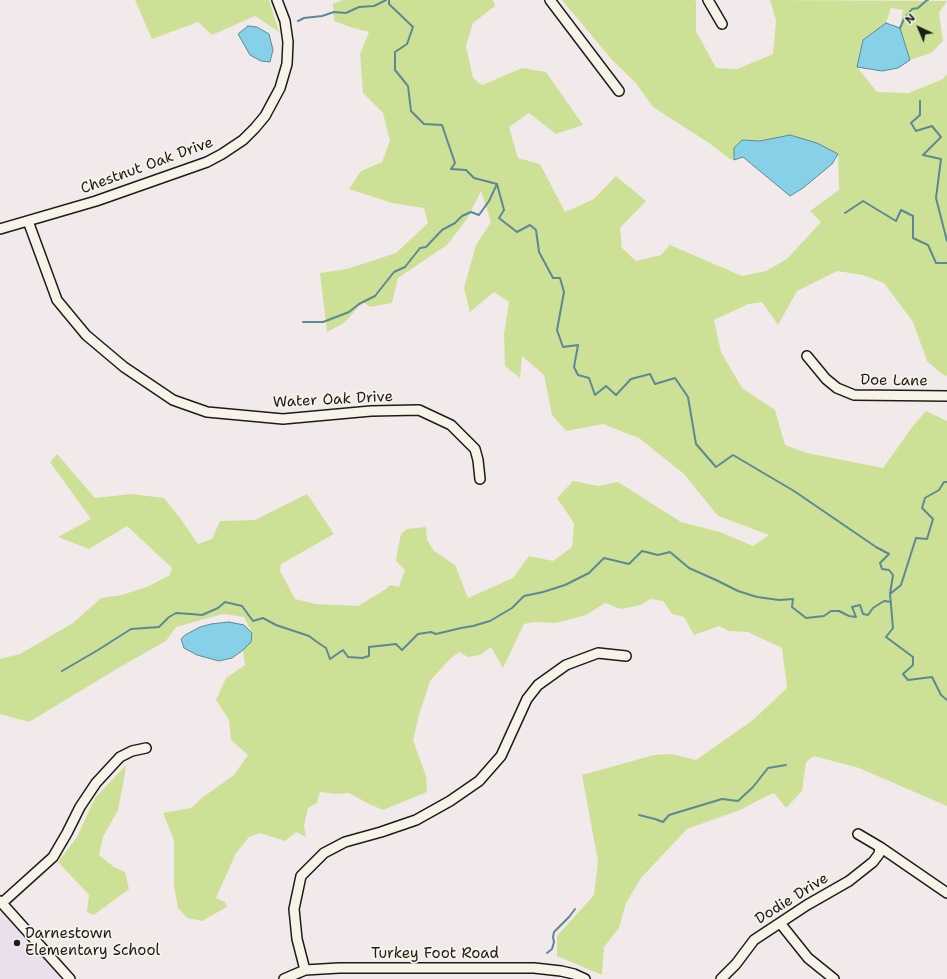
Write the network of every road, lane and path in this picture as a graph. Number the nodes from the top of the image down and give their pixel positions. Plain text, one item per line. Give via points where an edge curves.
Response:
1 (277, 0) edge
2 (550, 0) edge
3 (708, 0) edge
4 (722, 24) dead end
5 (619, 91) dead end
6 (28, 221) junction
7 (0, 229) edge
8 (807, 356) dead end
9 (947, 396) edge
10 (480, 479) dead end
11 (626, 656) dead end
12 (146, 748) dead end
13 (858, 834) dead end
14 (880, 847) junction
15 (947, 893) edge
16 (1, 902) edge
17 (780, 923) junction
18 (306, 970) junction
19 (70, 979) edge
20 (284, 979) edge
21 (585, 979) edge
22 (721, 979) edge
23 (834, 979) edge

1 - 6 street, Chestnut Oak Drive via 285,21 288,42 287,64 280,88 265,116 243,140 207,162 99,200
2 - 5 street
3 - 4 street
6 - 7 street, Chestnut Oak Drive
6 - 10 street, Water Oak Drive via 56,300 86,335 124,367 173,400 207,412 283,419 371,411 419,410 451,425 475,449
8 - 9 street, Doe Lane via 832,384 854,395
11 - 18 street via 598,653 566,665 538,685 528,699 501,756 479,781 450,801 416,820 346,842 324,853 301,876 294,909 297,939
12 - 16 street via 120,757 96,783 80,807 53,858
13 - 14 street
14 - 15 street
14 - 17 street, Dodie Drive via 879,854 873,862 849,881
16 - 19 street
17 - 22 street, Dodie Drive via 754,940
17 - 23 street via 808,958
18 - 20 street, Turkey Foot Road
18 - 21 street, Turkey Foot Road via 534,968 561,971

